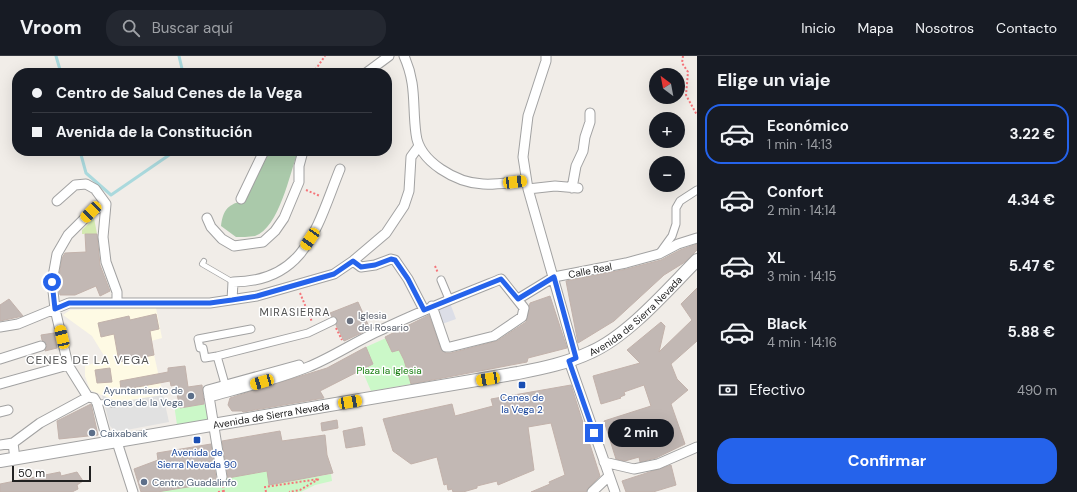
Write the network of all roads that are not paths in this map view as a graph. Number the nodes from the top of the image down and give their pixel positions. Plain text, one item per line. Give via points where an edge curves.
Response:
1 (389, 56) edge
2 (404, 56) edge
3 (546, 56) edge
4 (373, 68) edge
5 (590, 113) dead end
6 (419, 146) junction
7 (262, 156) edge
8 (302, 156) edge
9 (340, 169) dead end
10 (527, 185) junction
11 (697, 190) edge
12 (241, 199) dead end
13 (57, 200) dead end
14 (106, 204) junction
15 (207, 218) dead end
16 (697, 238) edge
17 (659, 254) junction
18 (697, 260) edge
19 (353, 261) junction
20 (204, 262) dead end
21 (554, 277) junction
22 (441, 280) dead end
23 (233, 282) junction
24 (449, 299) junction
25 (518, 299) junction
26 (232, 300) junction
27 (117, 303) junction
28 (428, 308) junction
29 (55, 309) junction
30 (333, 321) road end
31 (0, 327) edge
32 (251, 329) dead end
33 (41, 346) dead end
34 (217, 356) junction
35 (0, 359) edge
36 (572, 359) junction
37 (68, 365) junction
38 (310, 366) junction
39 (0, 384) edge
40 (225, 384) junction
41 (88, 397) junction
42 (209, 397) junction
43 (97, 403) junction
44 (113, 405) dead end
45 (213, 426) junction
46 (112, 442) junction
47 (13, 443) junction
48 (0, 445) edge
49 (697, 447) edge
50 (15, 459) junction
51 (0, 461) edge
52 (604, 462) junction
53 (609, 476) junction
54 (222, 477) dead end
55 (133, 492) edge
56 (592, 492) edge
57 (615, 492) edge

1 - 4 street
2 - 6 street via 411,72
3 - 10 street via 528,116 523,157
5 - 10 street via 583,151 576,166 575,188
6 - 10 street via 427,157 444,171 462,179 482,184
6 - 19 street via 411,157 409,191 404,206 386,233
7 - 12 street
8 - 15 street via 298,186 284,218 263,242 234,246 222,239
9 - 23 street via 310,239 297,260 269,277 250,282
10 - 21 street
11 - 17 street via 680,201 676,208 676,224 672,236
13 - 14 street via 75,185 86,184 95,188
14 - 27 street via 103,237 106,262 117,292
14 - 29 street via 91,212 68,235 57,254 52,282
16 - 17 street, Calle Real
17 - 21 street, Calle Real
18 - 36 street, Avenida de Sierra Nevada via 620,333 592,352
19 - 26 street via 334,274 257,296
19 - 28 street via 361,267 395,260
20 - 23 lane via 202,264
21 - 25 street, Calle Real
21 - 36 street
22 - 24 street
23 - 26 street
24 - 25 street via 501,279
24 - 28 street
25 - 28 street via 524,308 522,317 512,325 494,336 450,347 446,346
26 - 27 street via 210,303
27 - 29 street via 69,303
28 - 38 street
29 - 31 street via 18,324
29 - 37 street
30 - 34 street via 308,333
32 - 34 street via 198,338 205,358
33 - 35 street
34 - 40 street
36 - 45 street, Avenida de Sierra Nevada via 518,373
36 - 52 street
37 - 39 street
37 - 41 street
38 - 40 street via 304,364
38 - 42 street via 288,375
40 - 42 street via 208,390
41 - 43 street via 94,398
41 - 47 street via 40,423
42 - 45 street
43 - 44 lane via 106,402
43 - 46 street
45 - 46 street, Avenida de Sierra Nevada
45 - 54 street
46 - 50 street, Avenida de Sierra Nevada
46 - 55 street
47 - 48 street
47 - 50 street
49 - 52 street via 658,464 634,469
50 - 51 street, Avenida de Sierra Nevada
52 - 53 street
53 - 56 street
53 - 57 street

